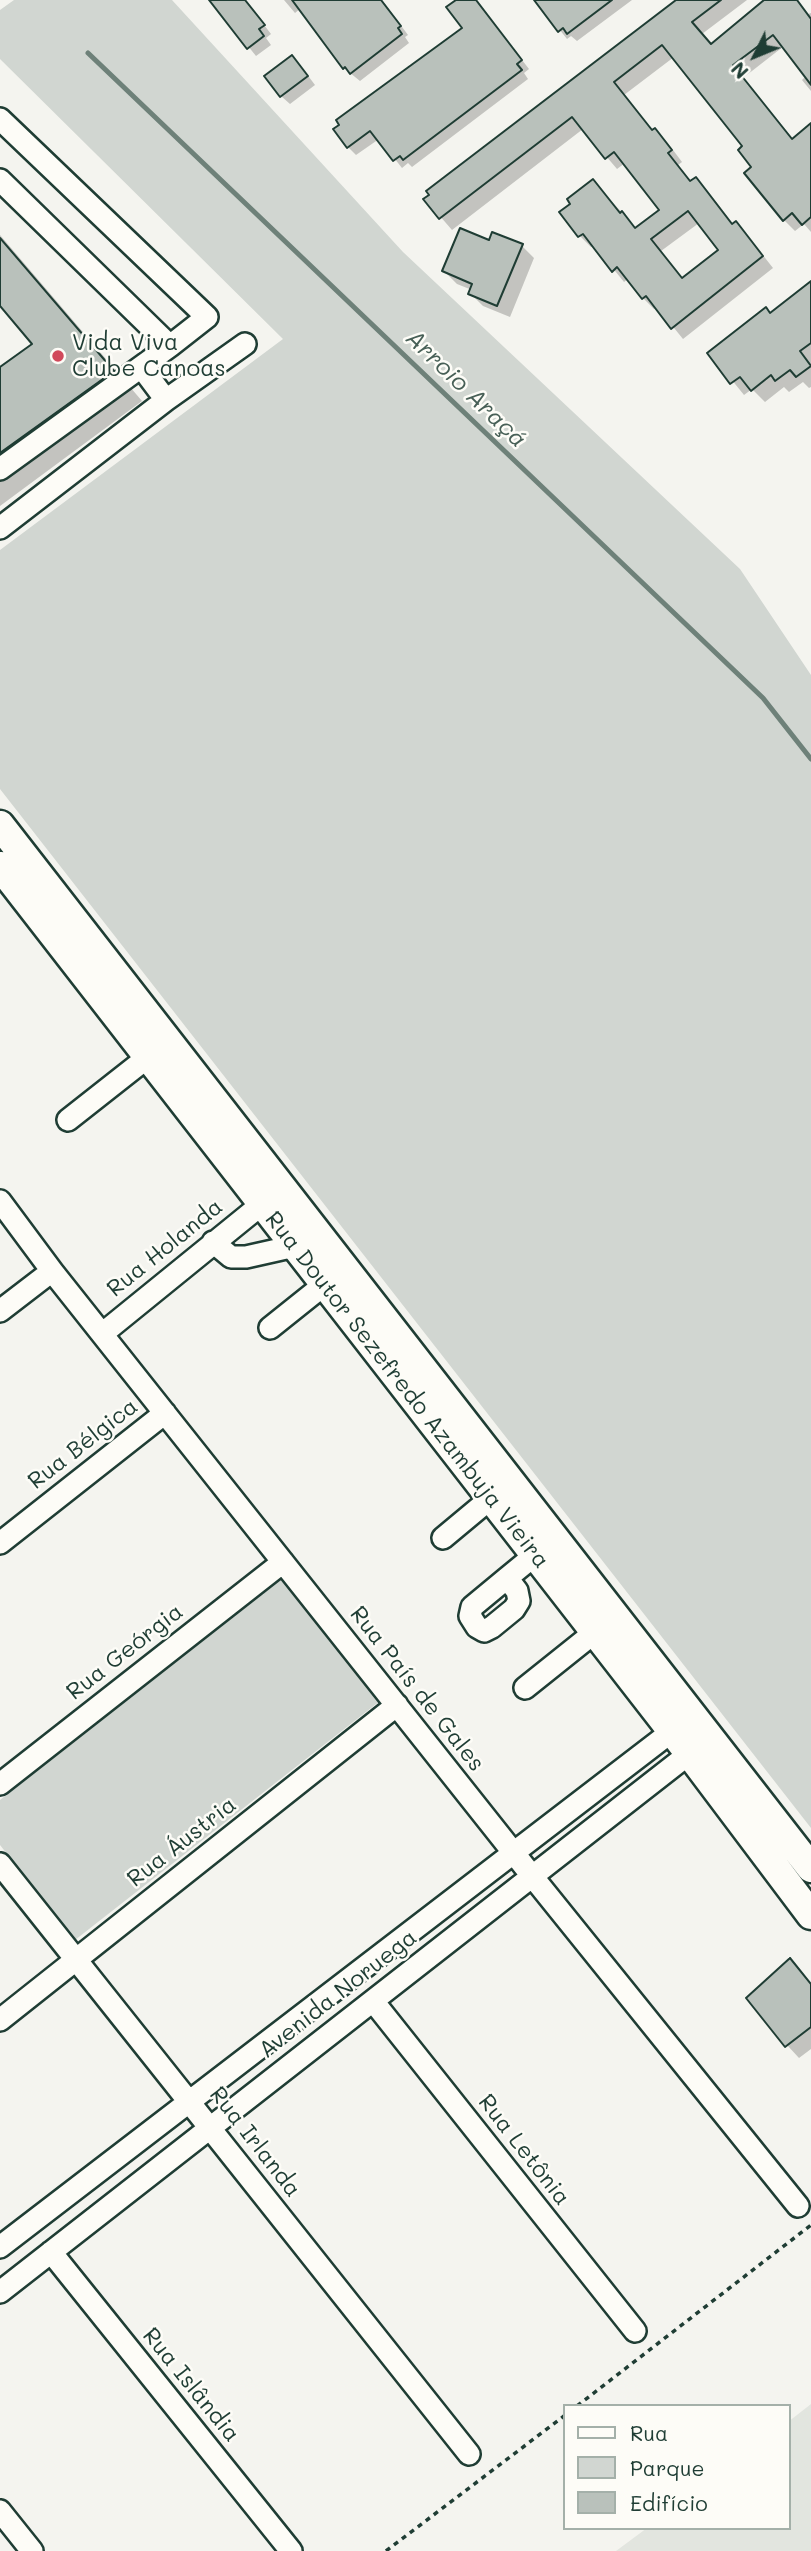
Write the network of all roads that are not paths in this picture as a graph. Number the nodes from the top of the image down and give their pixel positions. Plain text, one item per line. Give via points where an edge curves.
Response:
1 (0, 119) edge
2 (0, 180) edge
3 (244, 344) dead end
4 (170, 346) junction
5 (142, 368) junction
6 (166, 400) junction
7 (0, 469) edge
8 (0, 528) edge
9 (0, 825) edge
10 (0, 866) edge
11 (148, 1057) junction
12 (68, 1119) dead end
13 (0, 1201) edge
14 (262, 1204) junction
15 (213, 1242) junction
16 (295, 1246) junction
17 (52, 1270) junction
18 (325, 1284) junction
19 (0, 1311) edge
20 (270, 1328) dead end
21 (102, 1334) junction
22 (165, 1413) junction
23 (491, 1498) junction
24 (443, 1538) dead end
25 (0, 1543) edge
26 (535, 1555) junction
27 (283, 1562) junction
28 (507, 1578) dead end
29 (595, 1632) junction
30 (525, 1688) dead end
31 (397, 1705) junction
32 (682, 1723) junction
33 (699, 1746) junction
34 (0, 1783) edge
35 (514, 1853) junction
36 (0, 1864) edge
37 (811, 1868) edge
38 (532, 1876) junction
39 (811, 1915) edge
40 (76, 1959) junction
41 (373, 2001) junction
42 (0, 2020) edge
43 (189, 2102) junction
44 (210, 2128) junction
45 (797, 2206) dead end
46 (0, 2247) edge
47 (51, 2252) junction
48 (0, 2292) edge
49 (635, 2332) dead end
50 (469, 2454) dead end
51 (0, 2511) edge
52 (32, 2551) edge
53 (291, 2551) edge

1 - 4 street via 207,317
2 - 4 street
3 - 6 street
4 - 5 street
5 - 6 street
5 - 7 street
6 - 8 street
9 - 32 main road, Rua Doutor Sezefredo Azambuja Vieira
10 - 11 main road, Rua Doutor Sezefredo Azambuja Vieira
11 - 12 street
11 - 14 main road, Rua Doutor Sezefredo Azambuja Vieira
13 - 17 street, Rua País de Gales
14 - 15 street, Rua Holanda
14 - 16 main road, Rua Doutor Sezefredo Azambuja Vieira
15 - 16 street via 231,1257
15 - 21 street, Rua Holanda
16 - 18 main road, Rua Doutor Sezefredo Azambuja Vieira
17 - 19 street
17 - 21 street, Rua País de Gales
18 - 20 street
18 - 23 main road, Rua Doutor Sezefredo Azambuja Vieira
21 - 22 street, Rua País de Gales
22 - 25 street, Rua Bélgica
22 - 27 street, Rua País de Gales
23 - 24 street
23 - 26 main road, Rua Doutor Sezefredo Azambuja Vieira
26 - 28 street
26 - 29 main road, Rua Doutor Sezefredo Azambuja Vieira
27 - 31 street, Rua País de Gales
27 - 34 street, Rua Geórgia
29 - 30 street
29 - 32 main road, Rua Doutor Sezefredo Azambuja Vieira
31 - 35 street, Rua País de Gales
31 - 40 street, Rua Áustria
32 - 33 main road, Rua Doutor Sezefredo Azambuja Vieira
32 - 35 street, Avenida Noruega
33 - 37 main road, Rua Doutor Sezefredo Azambuja Vieira
33 - 38 street, Avenida Noruega
33 - 39 main road, Rua Doutor Sezefredo Azambuja Vieira
35 - 38 street, Rua País de Gales
35 - 43 street, Avenida Noruega
36 - 40 street, Rua Irlanda
38 - 41 street, Avenida Noruega
38 - 45 street, Rua País de Gales
40 - 42 street, Rua Áustria
40 - 43 street, Rua Irlanda
41 - 44 street, Avenida Noruega
41 - 49 street, Rua Letônia
43 - 44 street, Rua Irlanda
43 - 46 street, Avenida Noruega
44 - 47 street, Avenida Noruega
44 - 50 street, Rua Irlanda
47 - 48 street, Avenida Noruega
47 - 53 street, Rua Islândia
51 - 52 street

